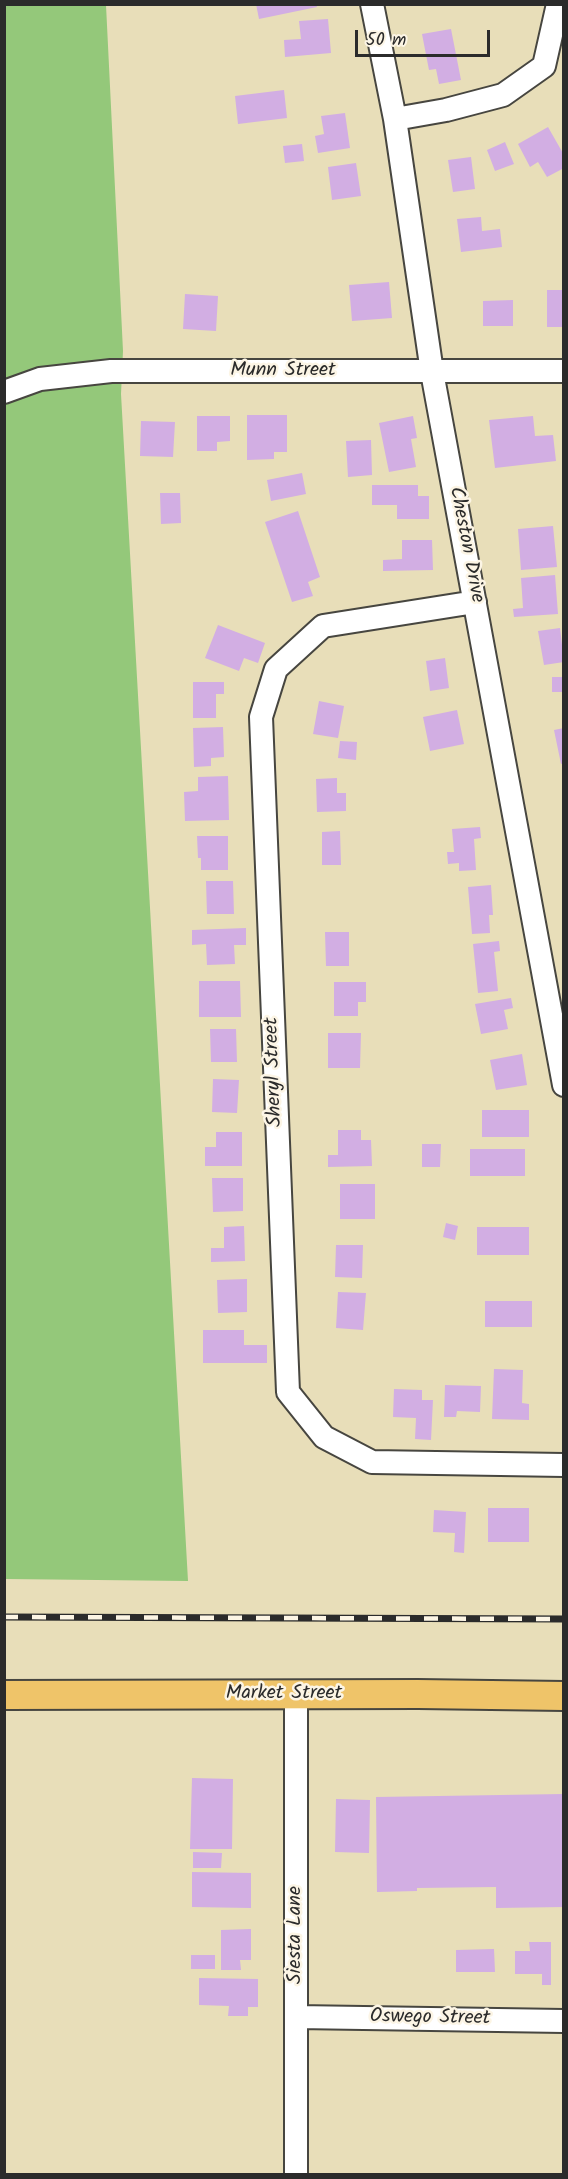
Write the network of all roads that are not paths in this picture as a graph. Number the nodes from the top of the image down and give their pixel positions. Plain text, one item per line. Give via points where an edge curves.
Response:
1 (372, 4) edge
2 (558, 4) edge
3 (395, 119) junction
4 (564, 371) edge
5 (432, 372) junction
6 (4, 392) edge
7 (476, 602) junction
8 (564, 1085) edge
9 (564, 1465) edge
10 (4, 1695) edge
11 (296, 1695) junction
12 (564, 1696) edge
13 (297, 2017) junction
14 (564, 2021) edge
15 (296, 2175) edge

1 - 3 street, Cheston Drive
2 - 3 street via 544,66 503,95
3 - 5 street, Cheston Drive
4 - 5 street, Munn Street
5 - 6 street, Munn Street via 111,372 40,379
5 - 7 street, Cheston Drive
7 - 8 street, Cheston Drive
7 - 9 street, Sheryl Street via 323,626 276,669 261,717 288,1392 324,1437 372,1462
10 - 11 main road, Market Street
11 - 12 main road, Market Street
11 - 13 street, Siesta Lane
13 - 14 street, Oswego Street
13 - 15 street, Siesta Lane

